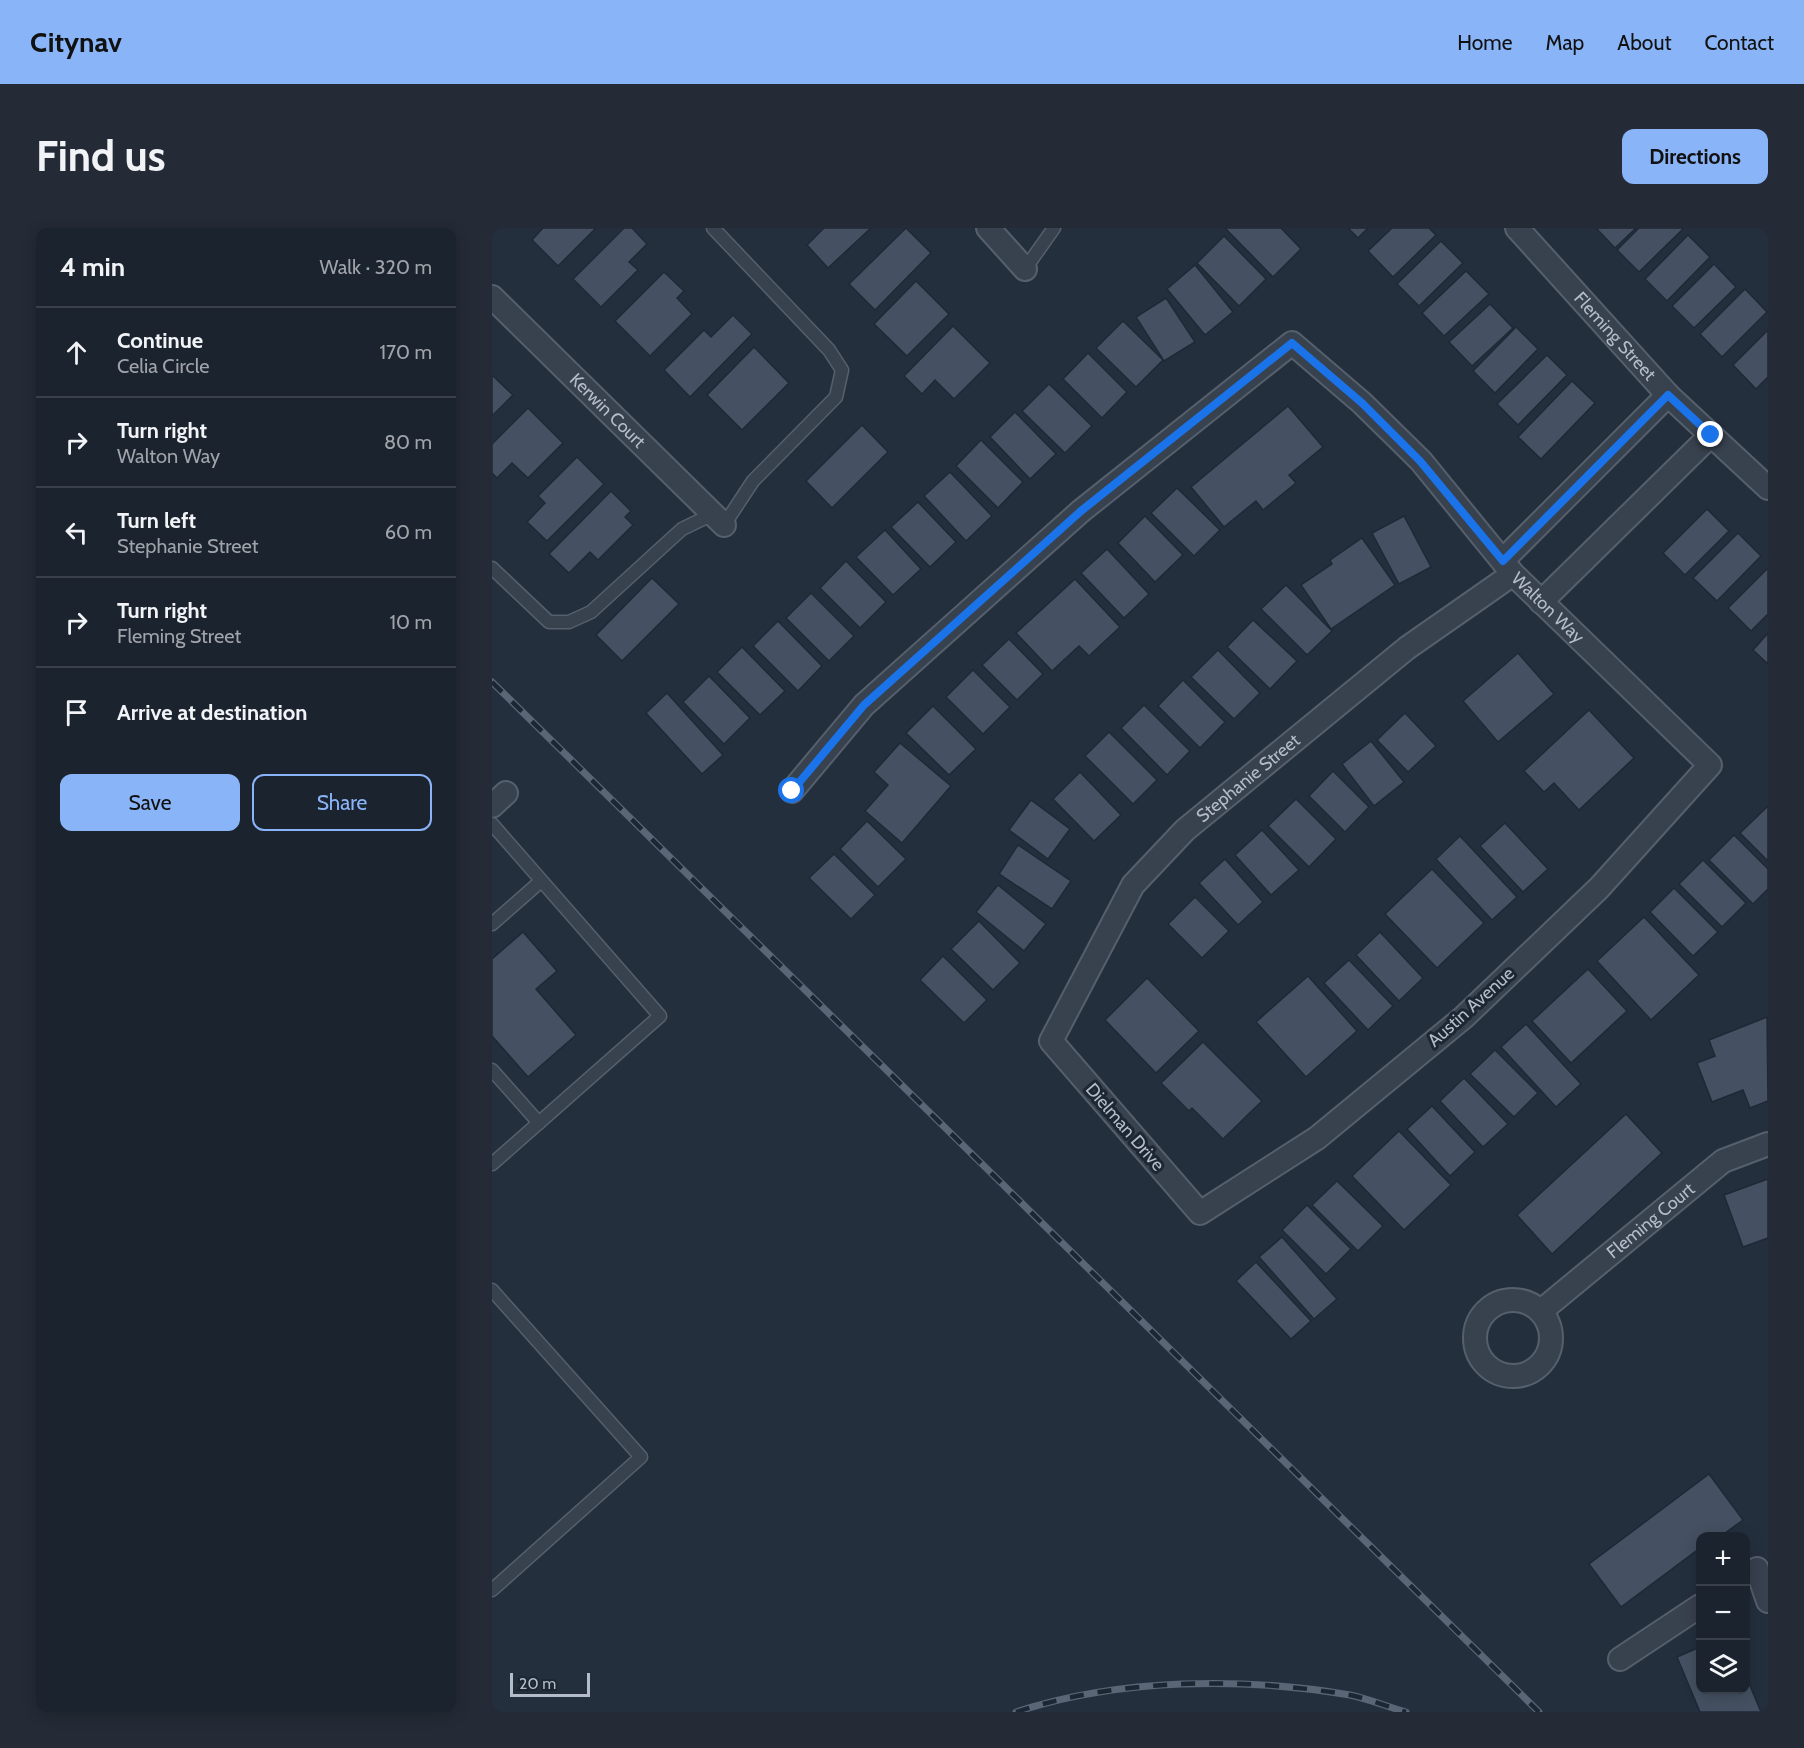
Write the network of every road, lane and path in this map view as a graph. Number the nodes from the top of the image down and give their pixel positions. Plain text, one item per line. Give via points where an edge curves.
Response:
1 (713, 228) edge
2 (988, 228) edge
3 (1054, 228) edge
4 (1517, 228) edge
5 (1025, 269) joint
6 (492, 297) edge
7 (1668, 395) junction
8 (1711, 435) junction
9 (1768, 488) edge
10 (718, 519) junction
11 (1508, 567) junction
12 (492, 568) edge
13 (1541, 602) junction
14 (1710, 765) joint
15 (792, 791) dead end
16 (492, 824) edge
17 (541, 881) junction
18 (492, 924) edge
19 (1051, 1041) joint
20 (492, 1070) edge
21 (538, 1123) junction
22 (1768, 1144) edge
23 (492, 1164) edge
24 (1200, 1213) joint
25 (492, 1290) edge
26 (1541, 1311) dead end
27 (1757, 1570) edge
28 (492, 1590) edge
29 (1768, 1601) edge
30 (1696, 1609) edge
31 (1620, 1659) dead end

1 - 10 lane via 829,350 842,370 836,397
2 - 5 street
3 - 5 lane
4 - 7 street, Fleming Street
6 - 10 street, Kerwin Court
7 - 8 street, Fleming Street
7 - 11 street, Stephanie Street
8 - 9 street, Fleming Street
8 - 13 street
10 - 12 lane via 681,529 591,612 569,622 549,622
11 - 13 street, Walton Way
11 - 15 street, Walton Way via 1420,461 1362,403 1292,343 1081,511 864,705
11 - 19 street, Stephanie Street via 1185,830 1132,885
13 - 14 street, Walton Way
14 - 24 street, Austin Avenue via 1599,888 1464,1017 1317,1138
16 - 17 lane
17 - 18 lane
17 - 21 lane via 660,1016
19 - 24 street, Dielman Drive
20 - 21 lane
21 - 23 lane
22 - 26 street, Fleming Court via 1723,1161
25 - 28 lane via 641,1457
27 - 29 street
30 - 31 street

